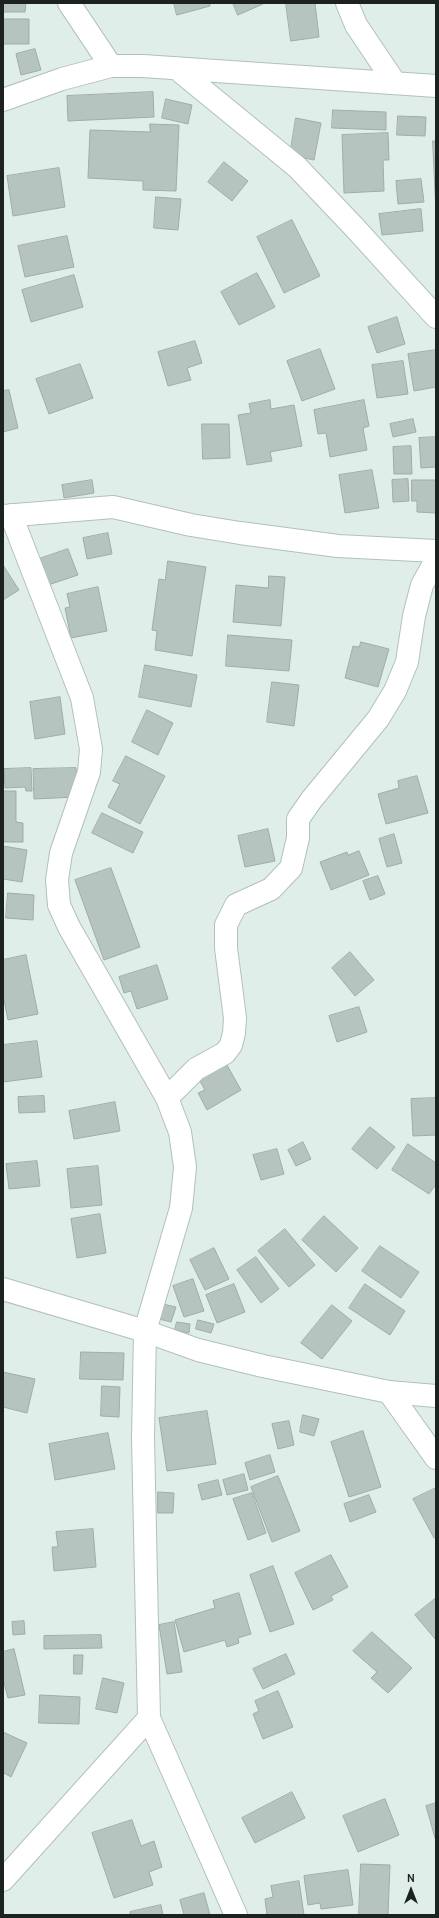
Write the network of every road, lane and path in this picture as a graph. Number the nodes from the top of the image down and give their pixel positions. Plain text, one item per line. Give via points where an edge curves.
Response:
1 (69, 3) edge
2 (347, 3) edge
3 (112, 66) junction
4 (176, 68) junction
5 (395, 83) junction
6 (436, 86) edge
7 (3, 100) edge
8 (436, 317) edge
9 (7, 515) edge
10 (436, 551) edge
11 (436, 560) edge
12 (167, 1098) junction
13 (3, 1289) edge
14 (145, 1331) junction
15 (389, 1392) junction
16 (436, 1396) edge
17 (436, 1458) edge
18 (149, 1718) junction
19 (3, 1880) edge
20 (236, 1915) edge

1 - 3 street
2 - 5 street via 356,25
3 - 4 street
3 - 7 street via 62,79
4 - 5 street
4 - 8 street via 297,167
5 - 6 street
9 - 10 street via 113,507 191,525 248,534 338,546
9 - 12 street via 82,698 91,749 89,772 62,853 56,880 60,905 69,927
11 - 12 street via 422,585 407,662 382,714 298,819 298,838 291,868 271,888 236,905 226,924 226,948 235,1018 231,1045 225,1053 196,1069
12 - 14 street via 180,1132 185,1167 181,1208
13 - 14 street
14 - 15 street via 198,1350
14 - 18 street via 143,1438
15 - 16 street
15 - 17 street
18 - 19 street
18 - 20 street

